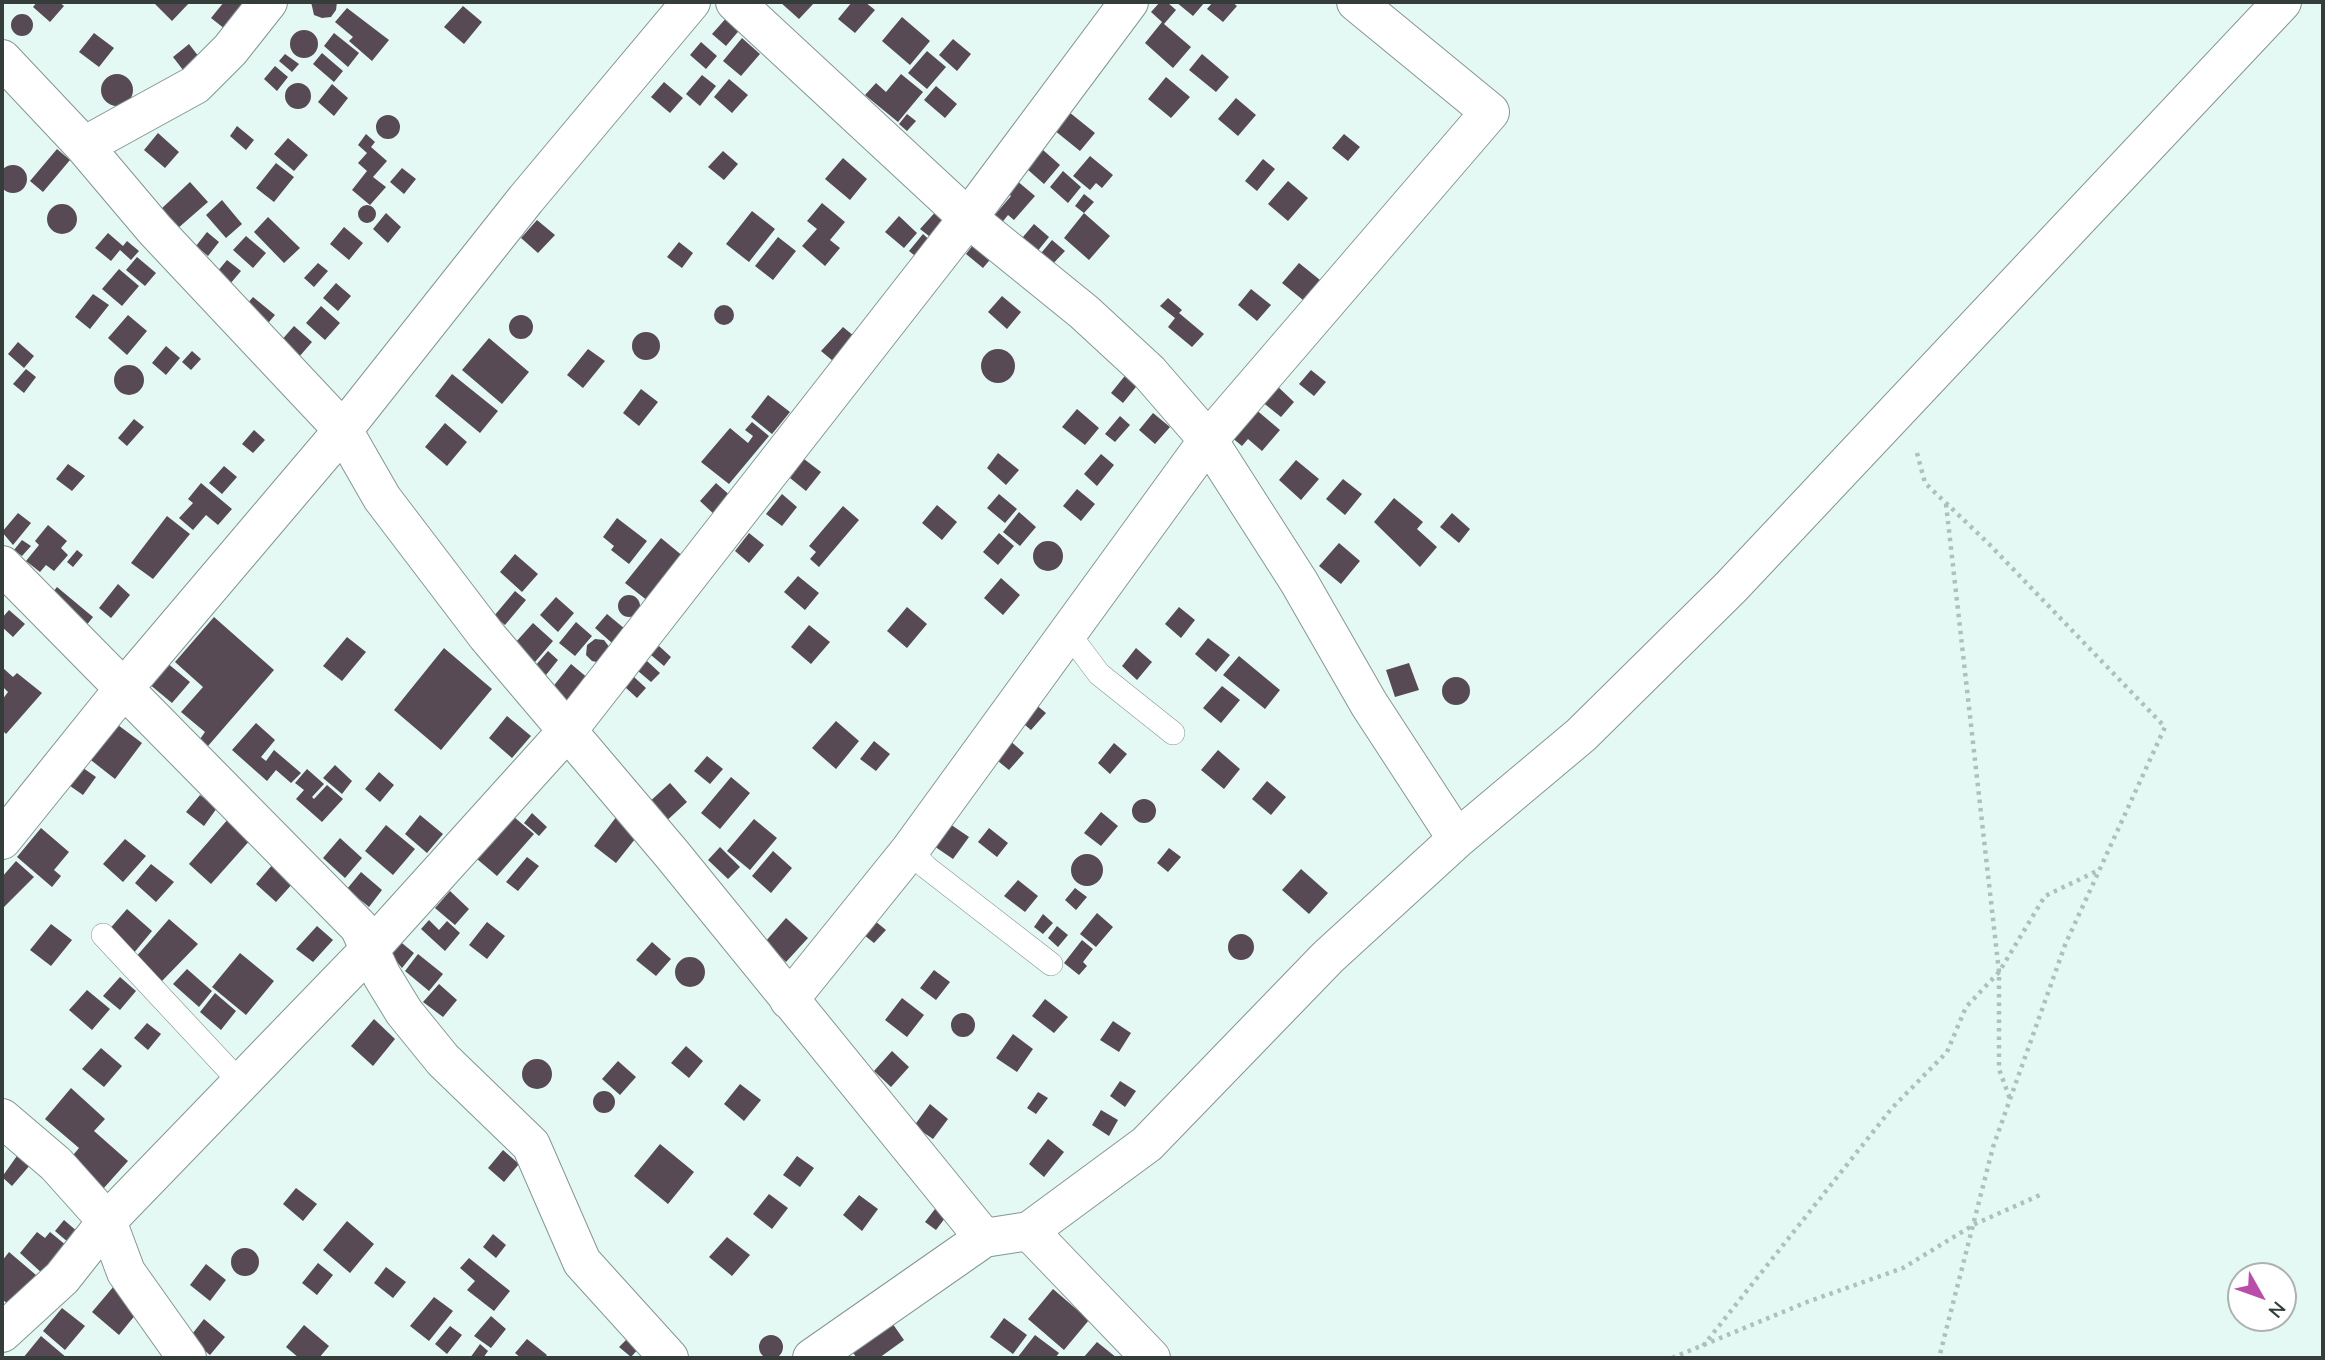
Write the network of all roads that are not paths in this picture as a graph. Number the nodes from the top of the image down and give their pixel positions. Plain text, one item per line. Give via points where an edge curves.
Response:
1 (268, 2) edge
2 (691, 2) edge
3 (735, 2) edge
4 (1129, 2) edge
5 (1356, 2) edge
6 (2283, 2) edge
7 (2, 59) edge
8 (84, 146) junction
9 (968, 218) junction
10 (343, 430) junction
11 (1208, 440) junction
12 (2, 565) edge
13 (1069, 634) junction
14 (124, 687) junction
15 (568, 730) junction
16 (1173, 733) dead end
17 (1457, 839) junction
18 (2, 840) edge
19 (910, 850) junction
20 (103, 935) dead end
21 (371, 948) junction
22 (1051, 964) dead end
23 (789, 1000) junction
24 (241, 1083) junction
25 (2, 1118) edge
26 (107, 1221) junction
27 (1029, 1231) junction
28 (984, 1238) junction
29 (2, 1333) edge
30 (187, 1358) edge
31 (669, 1358) edge
32 (812, 1358) edge
33 (1151, 1358) edge

1 - 8 street via 195,85
2 - 10 street via 526,198
3 - 9 street
4 - 9 street
5 - 11 street via 1490,113
6 - 17 street via 1731,587 1581,735
7 - 8 street
8 - 10 street via 155,230
9 - 11 street via 1084,312 1149,372
9 - 15 street
10 - 14 street
10 - 15 street via 382,498 424,555
11 - 13 street
11 - 17 street
12 - 14 street
13 - 16 lane via 1099,674
13 - 19 street
14 - 18 street
14 - 21 street via 359,927
15 - 21 street
15 - 23 street
17 - 27 street via 1328,957 1147,1144
19 - 22 lane
19 - 23 street
20 - 24 lane
21 - 24 street
21 - 31 street via 404,1012 443,1060 531,1145 582,1262
23 - 28 street
24 - 26 street
25 - 26 street via 56,1164
26 - 29 street via 62,1278
26 - 30 street via 126,1272
27 - 28 street
27 - 33 street
28 - 32 street

